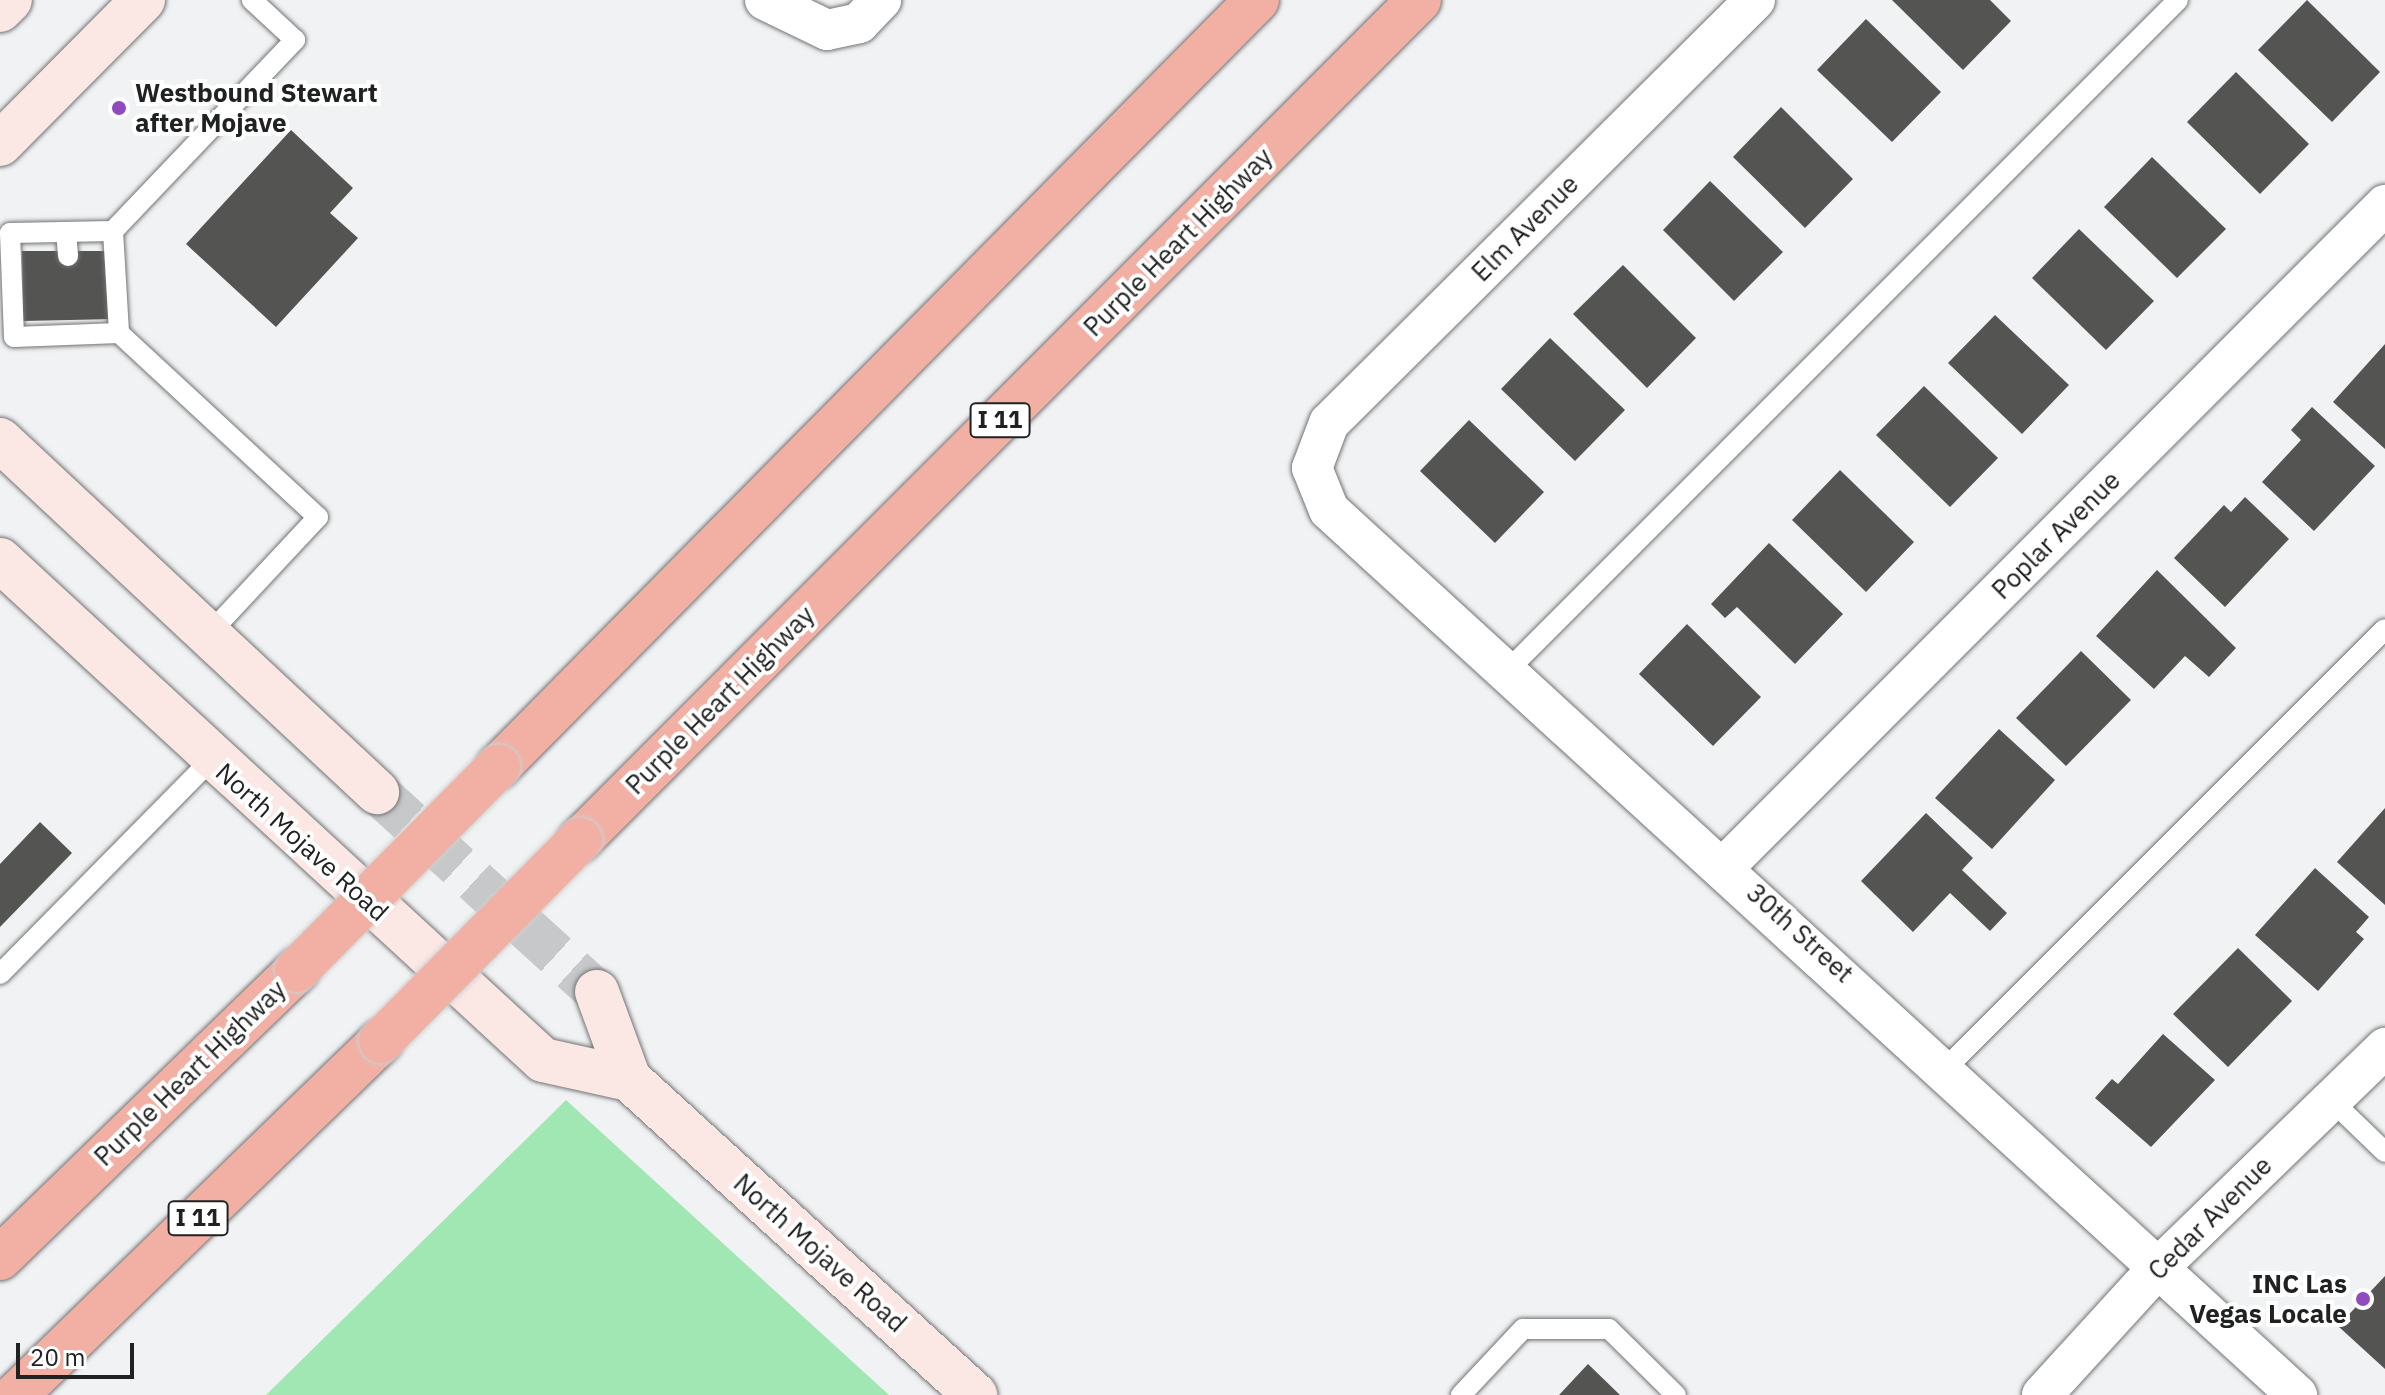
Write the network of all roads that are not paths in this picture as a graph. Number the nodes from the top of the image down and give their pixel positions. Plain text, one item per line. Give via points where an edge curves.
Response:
1 (10, 0) edge
2 (143, 0) edge
3 (252, 0) edge
4 (765, 0) edge
5 (881, 0) edge
6 (1257, 0) edge
7 (1419, 0) edge
8 (1755, 0) edge
9 (2178, 0) edge
10 (0, 10) edge
11 (0, 144) edge
12 (2385, 205) edge
13 (113, 231) junction
14 (66, 232) junction
15 (68, 256) dead end
16 (119, 333) junction
17 (0, 440) edge
18 (1312, 468) joint
19 (0, 560) edge
20 (2385, 629) edge
21 (209, 634) junction
22 (1509, 669) junction
23 (211, 760) junction
24 (377, 792) tunnel mouth
25 (1726, 865) junction
26 (0, 974) edge
27 (597, 992) tunnel mouth
28 (2385, 1048) edge
29 (1947, 1067) junction
30 (629, 1079) junction
31 (2331, 1100) junction
32 (2385, 1152) edge
33 (0, 1258) edge
34 (2159, 1267) junction
35 (16, 1395) edge
36 (975, 1395) edge
37 (1461, 1395) edge
38 (1676, 1395) edge
39 (2042, 1395) edge
40 (2297, 1395) edge

1 - 10 street
2 - 11 street
3 - 13 lane via 295,40
4 - 5 street via 827,30 859,23
6 - 33 highway, Purple Heart Highway, bridge via 297,970
7 - 35 highway, Purple Heart Highway / I 11, bridge via 381,1041
8 - 18 street, Elm Avenue via 1329,423
9 - 22 lane
12 - 25 street, Poplar Avenue
13 - 14 lane
13 - 16 lane
14 - 15 lane
14 - 16 lane via 10,233 14,337 68,328
16 - 21 lane via 318,517
17 - 21 street
18 - 22 street, 30th Street via 1329,510
19 - 23 street, North Mojave Road
20 - 29 lane
21 - 24 street
22 - 25 street, 30th Street
23 - 26 lane
23 - 30 street, North Mojave Road via 543,1060
25 - 29 street, 30th Street
27 - 30 street, North Mojave Road
28 - 31 street, Cedar Avenue
29 - 34 street, 30th Street
30 - 36 street, North Mojave Road
31 - 32 lane
31 - 34 street, Cedar Avenue
34 - 39 street, Cedar Avenue
34 - 40 street, 30th Street
37 - 38 lane via 1523,1329 1609,1329

